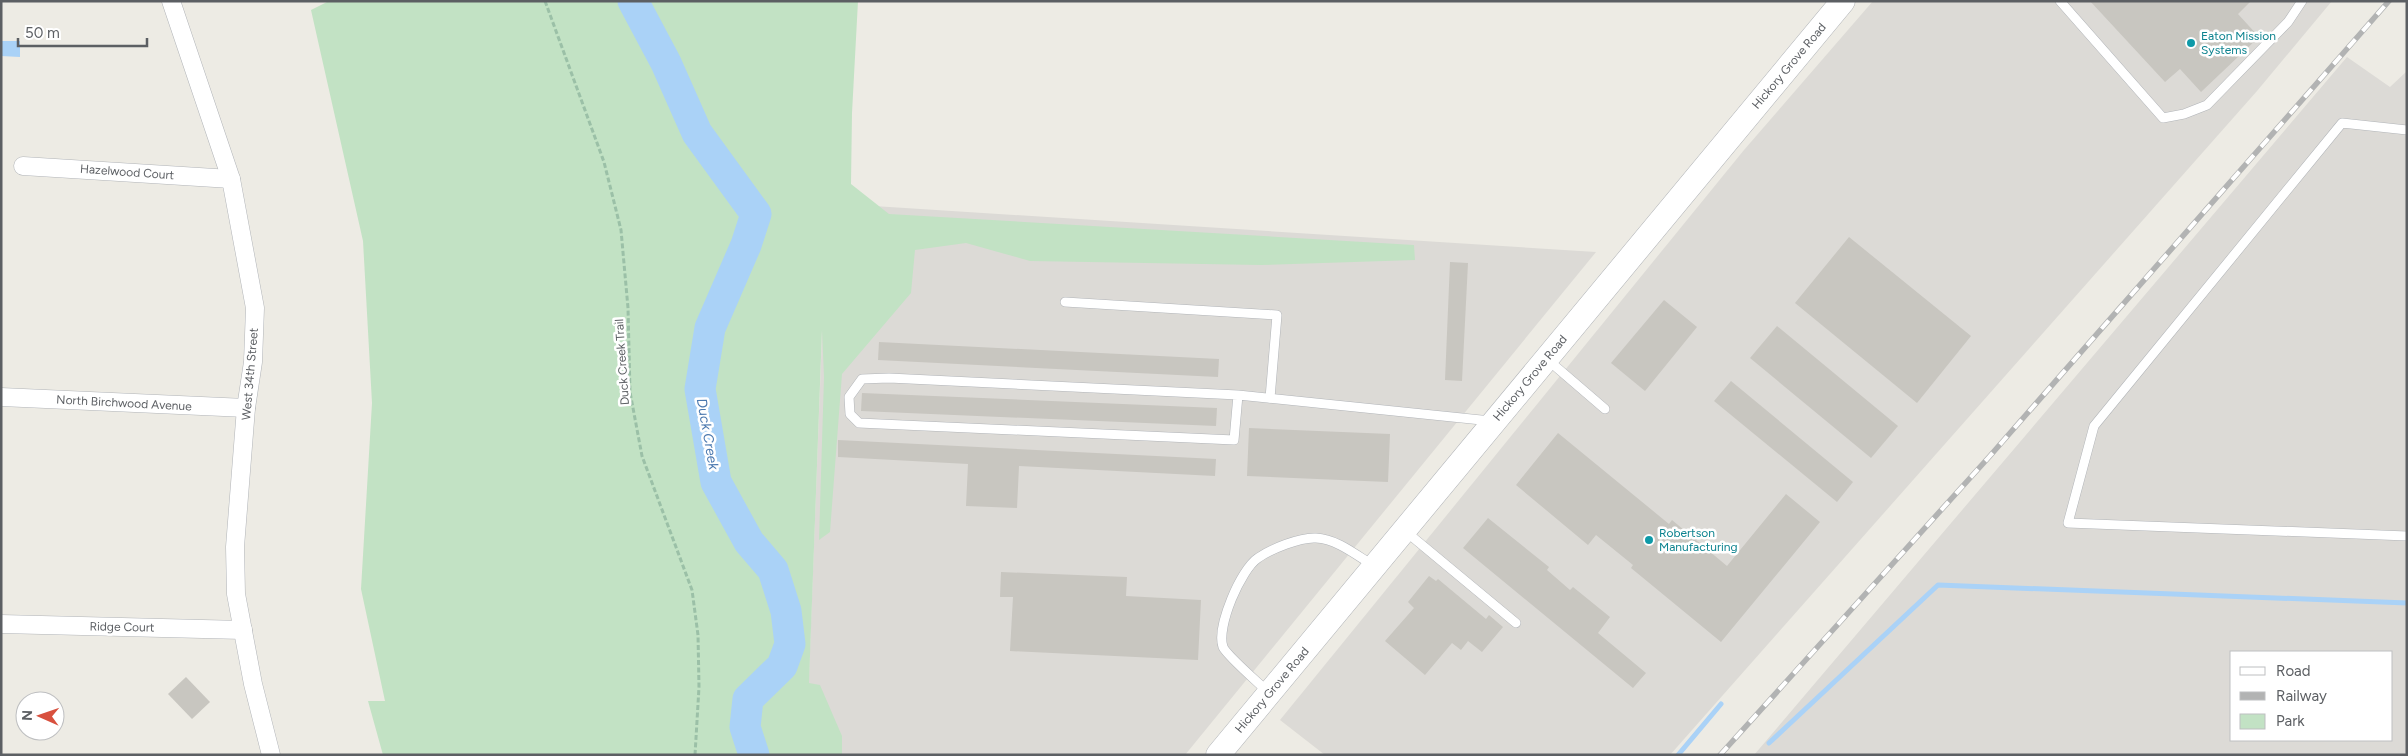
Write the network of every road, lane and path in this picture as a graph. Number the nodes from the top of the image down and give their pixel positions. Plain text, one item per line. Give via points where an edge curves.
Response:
1 (171, 1) edge
2 (545, 1) edge
3 (1843, 1) edge
4 (2060, 1) edge
5 (2302, 1) edge
6 (2407, 130) edge
7 (23, 166) dead end
8 (231, 179) junction
9 (1065, 302) dead end
10 (1546, 358) junction
11 (1238, 395) junction
12 (1, 397) edge
13 (1270, 398) junction
14 (246, 408) junction
15 (1606, 409) dead end
16 (1494, 421) junction
17 (1404, 530) junction
18 (2407, 536) edge
19 (1374, 566) junction
20 (1, 624) edge
21 (1516, 624) dead end
22 (243, 630) junction
23 (1269, 693) junction
24 (271, 755) edge
25 (695, 755) edge
26 (1218, 755) edge

1 - 8 street, West 34th Street
2 - 25 path, Duck Creek Trail via 604,162 621,230 628,308 630,392 642,456 692,590 698,635 699,687
3 - 10 main road, Hickory Grove Road
4 - 5 lane via 2163,118 2207,105 2288,22
6 - 18 lane via 2342,123 2094,426 2068,523
7 - 8 street, Hazelwood Court
8 - 14 street, West 34th Street via 255,308 253,362
9 - 13 lane via 1277,315
10 - 15 lane
10 - 16 main road, Hickory Grove Road
11 - 11 lane via 889,378 862,379 849,397 850,414 858,422 1234,440
11 - 13 lane
12 - 14 street, North Birchwood Avenue
13 - 16 lane
14 - 22 street, West 34th Street via 235,547 236,594
16 - 17 main road, Hickory Grove Road
17 - 19 main road, Hickory Grove Road
17 - 21 lane
19 - 23 main road, Hickory Grove Road
19 - 23 lane via 1337,544 1315,538 1285,544 1256,558 1232,594 1220,634 1224,649
20 - 22 street, Ridge Court
22 - 24 street, West 34th Street
23 - 26 main road, Hickory Grove Road

